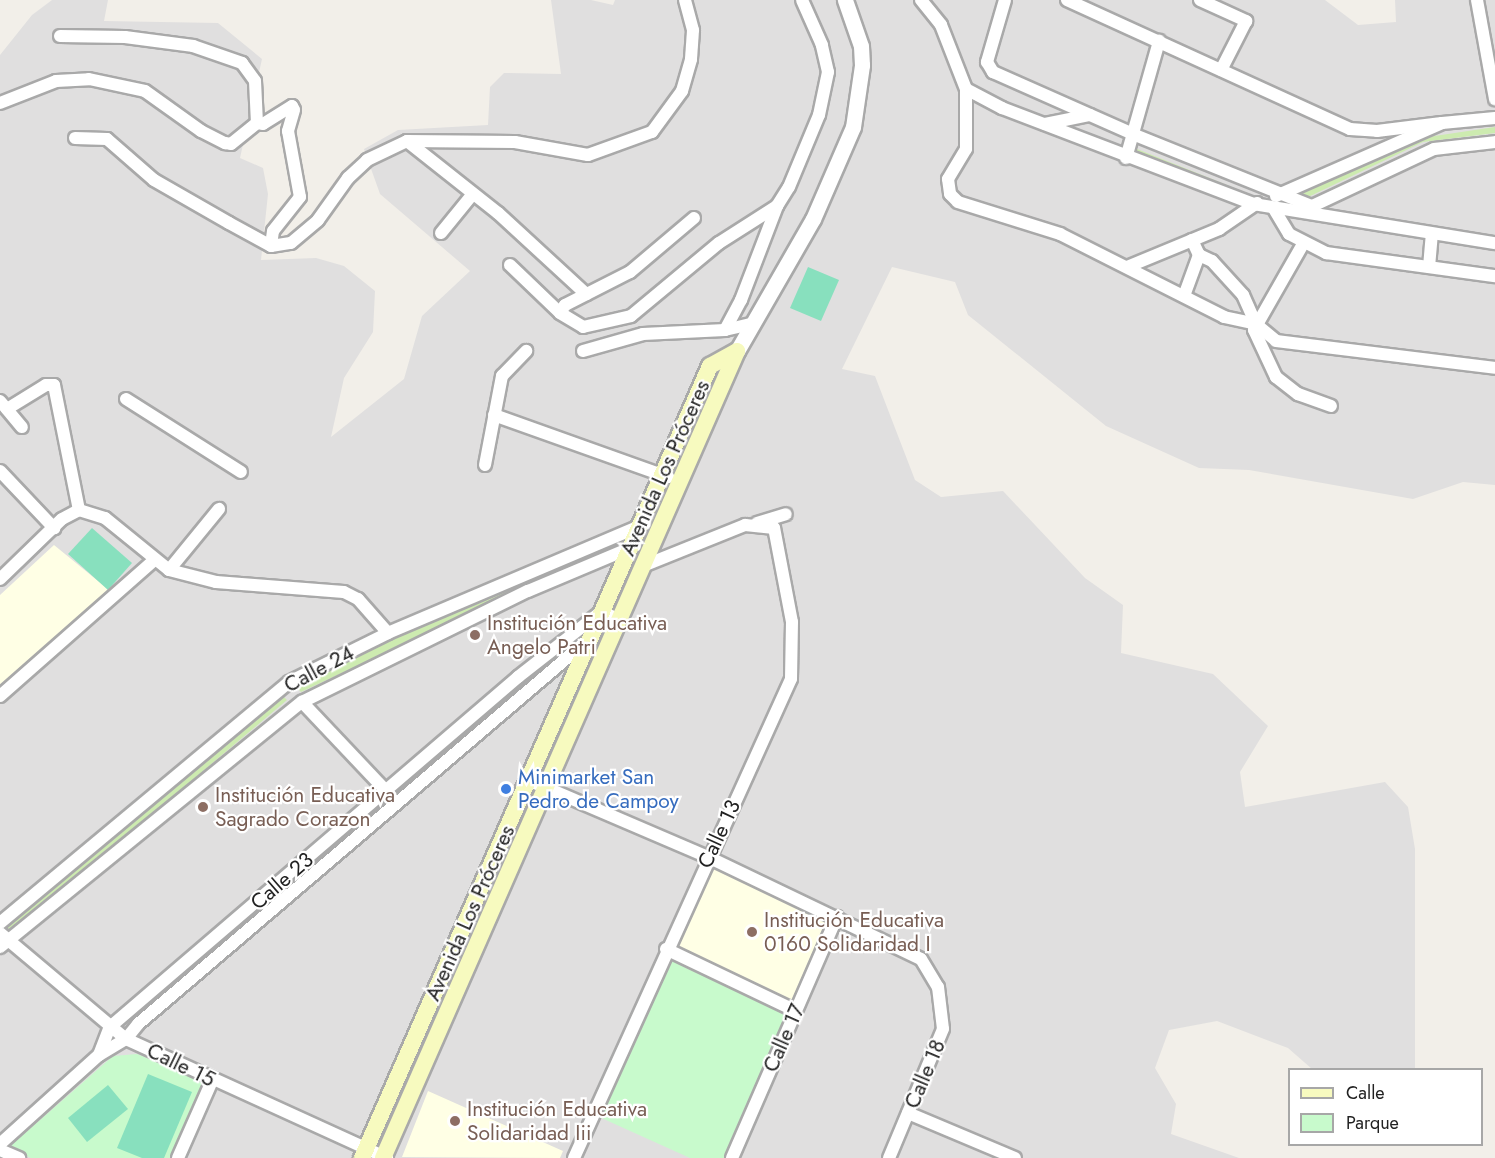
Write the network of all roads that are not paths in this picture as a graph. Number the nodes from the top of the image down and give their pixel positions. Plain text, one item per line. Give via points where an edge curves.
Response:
1 (685, 0) edge
2 (802, 0) edge
3 (845, 0) edge
4 (921, 0) edge
5 (1005, 0) edge
6 (1067, 0) edge
7 (1200, 0) edge
8 (1478, 0) edge
9 (60, 36) dead end
10 (1159, 41) junction
11 (1221, 70) junction
12 (966, 89) junction
13 (1495, 99) edge
14 (0, 103) edge
15 (1090, 115) junction
16 (1495, 118) edge
17 (257, 123) junction
18 (1442, 123) junction
19 (1043, 125) junction
20 (1135, 135) junction
21 (75, 138) dead end
22 (407, 141) junction
23 (1495, 142) edge
24 (1126, 158) junction
25 (472, 195) junction
26 (1279, 195) junction
27 (1253, 204) junction
28 (777, 206) junction
29 (1312, 206) junction
30 (1274, 209) junction
31 (1298, 213) junction
32 (694, 218) dead end
33 (441, 233) dead end
34 (1432, 234) junction
35 (1192, 240) junction
36 (1495, 243) edge
37 (1303, 244) junction
38 (271, 246) junction
39 (1199, 255) junction
40 (510, 265) dead end
41 (1127, 267) junction
42 (1429, 267) junction
43 (1495, 276) edge
44 (586, 294) junction
45 (1184, 296) junction
46 (560, 313) junction
47 (752, 324) junction
48 (1256, 324) junction
49 (725, 330) junction
50 (526, 351) dead end
51 (583, 351) dead end
52 (737, 351) junction
53 (1495, 368) edge
54 (126, 399) dead end
55 (4, 405) edge
56 (1331, 406) dead end
57 (494, 415) junction
58 (22, 426) dead end
59 (485, 465) dead end
60 (0, 471) edge
61 (242, 472) dead end
62 (662, 474) junction
63 (680, 481) junction
64 (219, 509) dead end
65 (79, 510) junction
66 (786, 514) dead end
67 (641, 522) junction
68 (750, 524) junction
69 (54, 528) junction
70 (659, 528) junction
71 (631, 545) junction
72 (650, 550) junction
73 (154, 560) junction
74 (643, 566) junction
75 (169, 570) junction
76 (0, 579) edge
77 (601, 612) junction
78 (619, 619) junction
79 (388, 633) junction
80 (589, 639) junction
81 (607, 647) junction
82 (0, 696) edge
83 (302, 702) junction
84 (528, 780) junction
85 (545, 787) junction
86 (387, 791) junction
87 (398, 803) junction
88 (708, 857) junction
89 (837, 917) junction
90 (0, 923) edge
91 (3, 940) edge
92 (666, 950) junction
93 (796, 1011) junction
94 (110, 1027) junction
95 (126, 1039) junction
96 (99, 1055) junction
97 (212, 1081) junction
98 (909, 1113) junction
99 (0, 1144) edge
100 (0, 1150) edge
101 (364, 1154) edge
102 (19, 1158) edge
103 (178, 1158) edge
104 (385, 1158) edge
105 (574, 1158) edge
106 (732, 1158) edge
107 (889, 1158) edge
108 (1015, 1158) edge

1 - 22 street via 693,30 691,59 682,91 652,132 588,155 515,142
2 - 28 street via 822,45 828,72 819,115
3 - 47 street, Avenida Los Próceres via 861,46 853,127 813,219
4 - 12 street via 941,25
5 - 15 street via 987,62 993,72
6 - 10 street
7 - 11 street via 1246,21
8 - 13 street
9 - 17 street via 125,37 193,46 242,63 255,81
10 - 11 street
10 - 20 street
11 - 18 street via 1350,129 1377,132
12 - 19 street
12 - 41 street via 966,149 962,160 952,168 950,194 958,202 1060,234
14 - 17 street via 56,81 89,80 145,91 201,131 225,143 231,144
15 - 19 street
15 - 20 street
16 - 18 street
17 - 38 street via 263,124 286,106 293,108 288,131 300,197 273,231
18 - 26 street
19 - 24 street
20 - 24 street
20 - 26 street
21 - 38 street via 107,139 154,180
22 - 25 street
22 - 38 street via 367,160 348,178 318,220 291,243
23 - 29 street via 1434,149
24 - 27 street
25 - 33 street
25 - 44 street via 498,213
26 - 27 street
26 - 29 street
27 - 30 street
27 - 35 street via 1219,229
28 - 46 street via 719,243 631,316 583,327
28 - 49 street via 741,300
29 - 31 street
30 - 31 street
30 - 37 street via 1289,234
31 - 34 street
32 - 44 street via 630,272
34 - 36 street
34 - 42 street
35 - 39 street
35 - 41 street
37 - 42 street via 1326,253
37 - 48 street
39 - 45 street
39 - 48 street via 1212,261 1243,295
40 - 46 street
41 - 45 street
42 - 43 street
44 - 46 street via 565,305
45 - 48 street via 1224,316
47 - 49 street
47 - 52 street, Avenida Los Próceres
48 - 53 street via 1276,341
48 - 56 street via 1257,339 1276,376 1298,394
49 - 51 street via 643,334
50 - 57 street via 502,376
52 - 62 main road, Avenida Los Próceres via 710,366
52 - 63 main road, Avenida Los Próceres
54 - 61 street
55 - 58 street
55 - 65 street via 54,385
57 - 59 street
57 - 62 street
60 - 69 street
62 - 63 street
62 - 67 main road, Avenida Los Próceres
63 - 70 main road, Avenida Los Próceres
64 - 75 street
65 - 69 street
65 - 73 street via 105,518
66 - 68 street
67 - 70 street
67 - 71 main road, Avenida Los Próceres
67 - 79 street, Calle 24
68 - 74 street
68 - 88 street, Calle 13 via 774,528 792,622 791,679
69 - 76 street
70 - 72 main road, Avenida Los Próceres
71 - 72 street
71 - 77 main road, Avenida Los Próceres
71 - 83 street, Calle 24 via 401,651
72 - 74 main road, Avenida Los Próceres
73 - 75 street
73 - 82 street
74 - 78 main road, Avenida Los Próceres
75 - 79 street via 216,582 344,592 358,599
77 - 78 street
77 - 80 main road, Avenida Los Próceres
77 - 86 street, Calle 23 via 518,677
78 - 81 main road, Avenida Los Próceres
79 - 90 street, Calle 24 via 290,682
80 - 81 street
80 - 84 main road, Avenida Los Próceres
80 - 87 street, Calle 23
81 - 85 main road, Avenida Los Próceres
83 - 86 street
83 - 91 street, Calle 24
84 - 85 street
84 - 101 main road, Avenida Los Próceres
85 - 88 street
85 - 104 main road, Avenida Los Próceres
86 - 87 street
86 - 94 street, Calle 23
87 - 95 street, Calle 23 via 138,1024
88 - 89 street
88 - 92 street, Calle 13
89 - 93 street, Calle 17
89 - 98 street, Calle 18 via 921,959 938,987 943,1029
91 - 94 street, Calle 15
92 - 93 street
92 - 105 street, Calle 13
93 - 106 street, Calle 17
94 - 95 street, Calle 15
94 - 96 street, Calle 23
95 - 96 street, Calle 23
95 - 97 street, Calle 15
96 - 99 street, Calle 23
97 - 101 street, Calle 15
97 - 103 street
98 - 107 street, Calle 18
98 - 108 street
100 - 102 street
101 - 104 street, Calle 15

